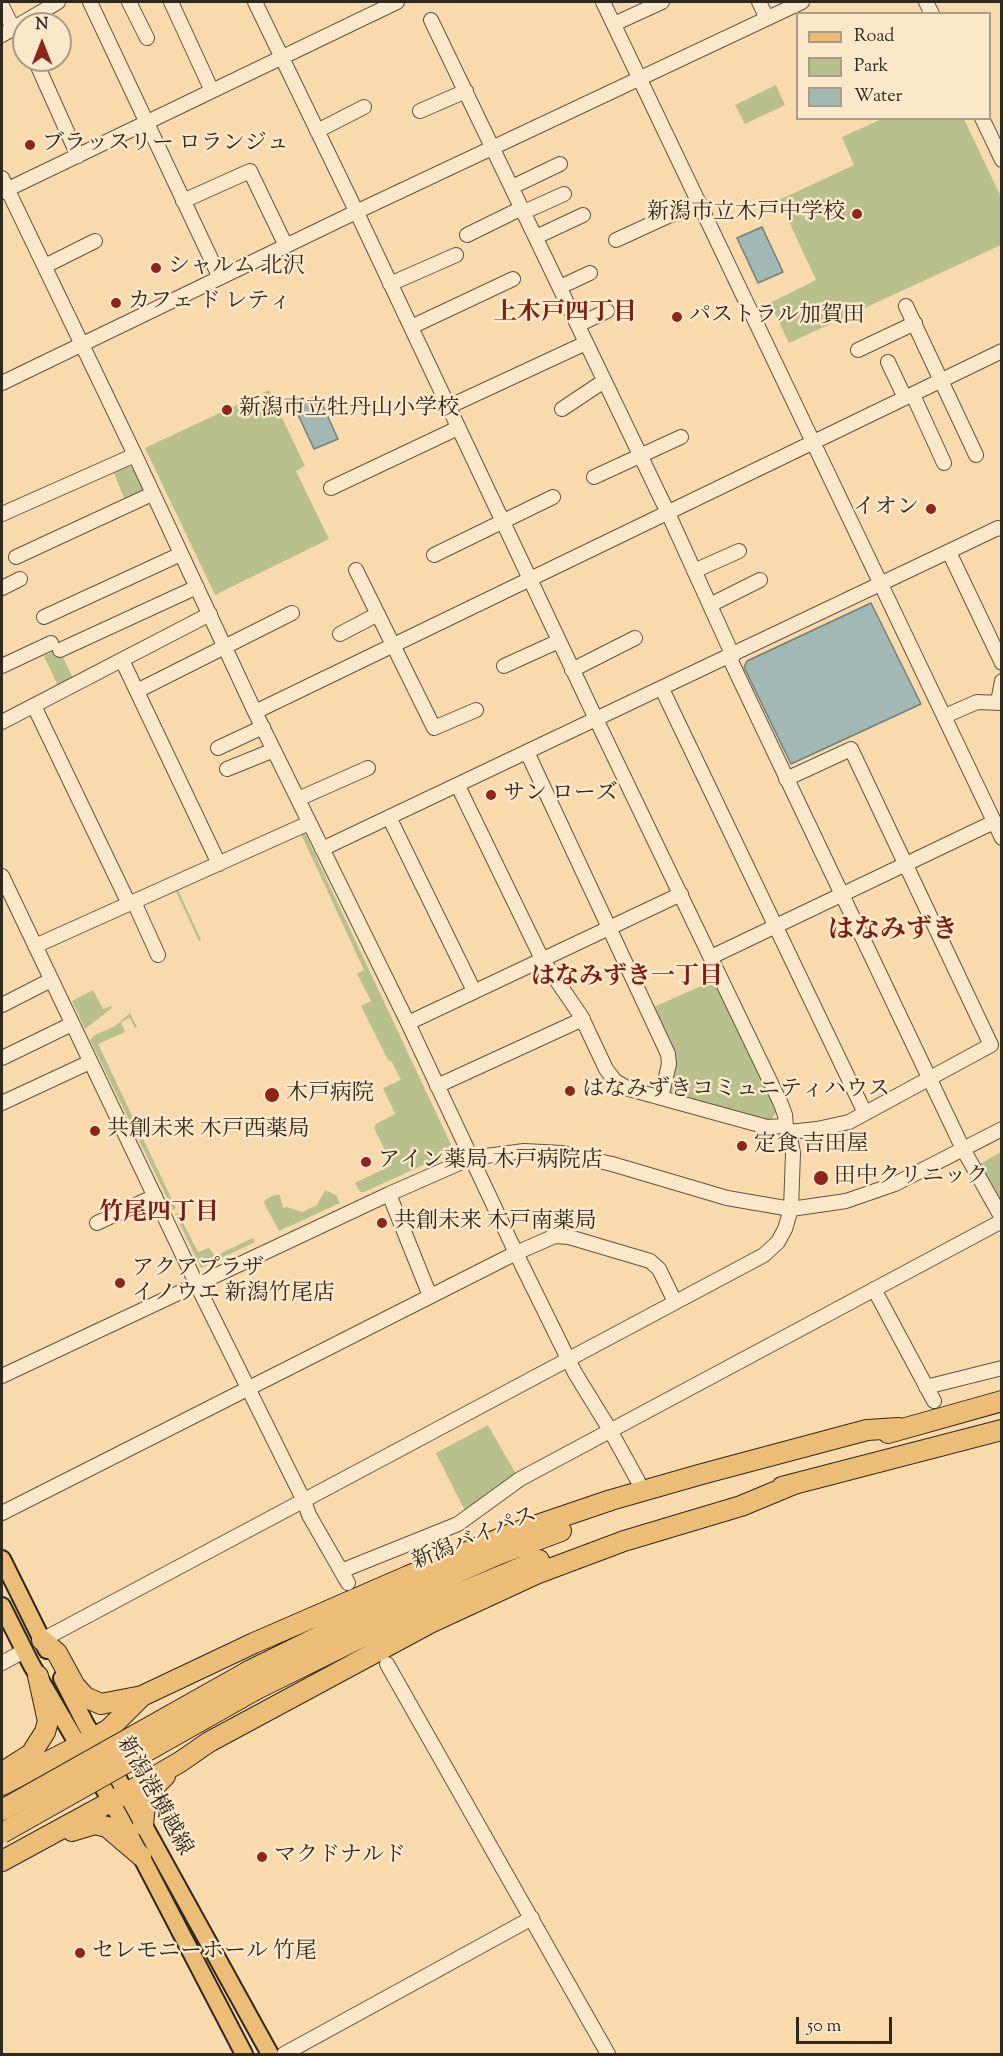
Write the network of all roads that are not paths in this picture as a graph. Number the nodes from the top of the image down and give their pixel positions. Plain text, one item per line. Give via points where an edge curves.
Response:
1 (58, 2) edge
2 (90, 2) edge
3 (129, 2) edge
4 (171, 2) edge
5 (255, 2) edge
6 (397, 2) edge
7 (603, 2) edge
8 (662, 2) edge
9 (759, 2) edge
10 (802, 2) edge
11 (2, 6) edge
12 (43, 12) edge
13 (767, 18) junction
14 (431, 20) dead end
15 (614, 24) junction
16 (12, 27) edge
17 (147, 38) dead end
18 (282, 57) junction
19 (40, 72) edge
20 (640, 79) junction
21 (212, 91) junction
22 (466, 91) junction
23 (364, 107) dead end
24 (420, 111) dead end
25 (983, 120) edge
26 (146, 123) junction
27 (317, 131) junction
28 (493, 147) junction
29 (78, 156) junction
30 (1002, 160) edge
31 (560, 164) dead end
32 (512, 186) junction
33 (3, 187) edge
34 (564, 194) dead end
35 (183, 201) junction
36 (699, 202) junction
37 (523, 210) junction
38 (356, 212) junction
39 (583, 215) dead end
40 (467, 235) dead end
41 (536, 237) junction
42 (616, 240) dead end
43 (96, 241) dead end
44 (286, 246) junction
45 (456, 255) dead end
46 (45, 266) junction
47 (590, 273) dead end
48 (220, 278) junction
49 (513, 279) dead end
50 (390, 284) junction
51 (560, 287) junction
52 (906, 306) dead end
53 (607, 311) dead end
54 (915, 323) junction
55 (578, 325) junction
56 (411, 327) junction
57 (586, 343) junction
58 (82, 345) junction
59 (858, 350) dead end
60 (1002, 351) edge
61 (888, 362) dead end
62 (941, 380) junction
63 (604, 381) junction
64 (2, 383) edge
65 (909, 396) junction
66 (448, 407) junction
67 (562, 409) dead end
68 (458, 428) junction
69 (681, 437) dead end
70 (814, 442) junction
71 (135, 455) junction
72 (976, 455) dead end
73 (640, 456) junction
74 (944, 463) dead end
75 (594, 477) dead end
76 (331, 488) dead end
77 (152, 494) junction
78 (553, 497) dead end
79 (668, 513) junction
80 (2, 514) edge
81 (502, 522) junction
82 (1002, 529) edge
83 (739, 551) dead end
84 (949, 552) junction
85 (181, 554) junction
86 (434, 555) dead end
87 (16, 558) dead end
88 (356, 570) dead end
89 (694, 571) junction
90 (20, 579) dead end
91 (530, 579) junction
92 (760, 580) dead end
93 (880, 584) junction
94 (197, 587) junction
95 (2, 588) edge
96 (710, 605) junction
97 (210, 614) junction
98 (292, 614) dead end
99 (378, 614) junction
100 (44, 617) dead end
101 (340, 634) dead end
102 (635, 638) dead end
103 (559, 641) junction
104 (394, 645) junction
105 (225, 647) junction
106 (731, 656) junction
107 (122, 660) junction
108 (1002, 663) edge
109 (2, 666) edge
110 (504, 666) dead end
111 (572, 670) junction
112 (1002, 681) edge
113 (662, 689) junction
114 (137, 691) junction
115 (1000, 703) edge
116 (34, 706) junction
117 (476, 710) dead end
118 (255, 712) junction
119 (945, 716) junction
120 (596, 719) junction
121 (2, 723) edge
122 (263, 727) junction
123 (218, 748) dead end
124 (274, 750) junction
125 (527, 752) junction
126 (368, 768) dead end
127 (227, 769) dead end
128 (786, 779) junction
129 (458, 786) junction
130 (298, 799) junction
131 (389, 817) junction
132 (994, 822) junction
133 (309, 823) junction
134 (1002, 838) edge
135 (322, 849) junction
136 (219, 864) junction
137 (906, 864) junction
138 (2, 876) edge
139 (681, 894) junction
140 (841, 895) junction
141 (131, 903) junction
142 (776, 926) junction
143 (607, 927) junction
144 (35, 946) junction
145 (158, 955) dead end
146 (711, 957) junction
147 (542, 959) junction
148 (51, 980) junction
149 (474, 991) junction
150 (2, 1005) edge
151 (583, 1019) junction
152 (408, 1023) junction
153 (72, 1024) junction
154 (2, 1058) edge
155 (90, 1062) junction
156 (930, 1078) junction
157 (437, 1086) junction
158 (661, 1098) junction
159 (2, 1103) edge
160 (866, 1113) junction
161 (787, 1129) junction
162 (1002, 1129) edge
163 (963, 1149) junction
164 (471, 1158) junction
165 (389, 1194) junction
166 (155, 1196) junction
167 (791, 1209) junction
168 (1002, 1219) edge
169 (97, 1223) dead end
170 (516, 1253) junction
171 (197, 1285) junction
172 (874, 1289) junction
173 (430, 1296) junction
174 (675, 1302) junction
175 (568, 1358) junction
176 (1002, 1368) edge
177 (2, 1377) edge
178 (926, 1387) junction
179 (248, 1388) junction
180 (934, 1401) dead end
181 (1002, 1401) edge
182 (899, 1428) junction
183 (610, 1430) junction
184 (1002, 1430) edge
185 (638, 1481) dead end
186 (794, 1484) junction
187 (304, 1501) junction
188 (2, 1513) edge
189 (2, 1559) edge
190 (2, 1606) edge
191 (42, 1640) junction
192 (24, 1651) junction
193 (2, 1663) edge
194 (387, 1664) dead end
195 (38, 1676) junction
196 (142, 1696) junction
197 (87, 1742) junction
198 (209, 1742) junction
199 (180, 1762) junction
200 (2, 1773) edge
201 (107, 1778) junction
202 (2, 1785) edge
203 (118, 1797) junction
204 (2, 1810) edge
205 (142, 1825) junction
206 (55, 1831) junction
207 (2, 1833) edge
208 (24, 1848) junction
209 (141, 1856) junction
210 (2, 1861) edge
211 (532, 1918) junction
212 (244, 2055) edge
213 (270, 2055) edge
214 (284, 2055) edge
215 (608, 2055) edge

1 - 12 street
2 - 26 street
3 - 17 street
4 - 21 street
5 - 18 street
6 - 18 street
7 - 15 street
8 - 15 street
9 - 13 street
10 - 13 street
11 - 16 street
13 - 20 street
14 - 22 street
15 - 20 street
18 - 21 street
18 - 27 street
19 - 29 street
20 - 28 street
20 - 36 street
21 - 26 street
22 - 24 street
22 - 28 street
23 - 27 street
25 - 30 street
26 - 29 street
26 - 35 street
27 - 38 street
28 - 32 street
28 - 38 street
29 - 33 street
31 - 32 street
32 - 37 street
33 - 46 street
34 - 37 street
35 - 44 street via 250,171
35 - 48 street
36 - 42 street
36 - 70 street
37 - 40 street
37 - 41 street
38 - 44 street
38 - 50 street
39 - 41 street
41 - 51 street
43 - 46 street
44 - 48 street
45 - 50 street
46 - 58 street
47 - 51 street
48 - 58 street
49 - 56 street
50 - 56 street
51 - 55 street
52 - 54 street
53 - 55 street
54 - 59 street
54 - 62 street
55 - 57 street
56 - 66 street
57 - 63 street
57 - 66 street
58 - 64 street
58 - 71 street
60 - 62 street
61 - 65 street
62 - 65 street
62 - 72 street
63 - 67 street
63 - 73 street
65 - 70 street
65 - 74 street
66 - 68 street
68 - 76 street
68 - 81 street
69 - 73 street
70 - 79 street
70 - 93 street
71 - 77 street
71 - 80 street
73 - 75 street
73 - 79 street
77 - 85 street
77 - 87 street
78 - 81 street
79 - 89 street
79 - 91 street
81 - 86 street
81 - 91 street
82 - 84 street
83 - 89 street
84 - 93 street
84 - 108 street
85 - 94 street
85 - 100 street
88 - 99 street
89 - 96 street
90 - 95 street
91 - 103 street
91 - 104 street
92 - 96 street
93 - 106 street
93 - 119 street
94 - 97 street
94 - 109 street
96 - 106 street
97 - 105 street
97 - 107 street
98 - 105 street
99 - 101 street
99 - 104 street
102 - 111 street
103 - 110 street
103 - 111 street
104 - 117 street via 434,729
104 - 118 street
105 - 114 street
105 - 118 street
106 - 113 street
106 - 128 street
107 - 114 street
107 - 116 street
111 - 120 street
112 - 115 street
113 - 120 street
113 - 142 street
114 - 136 street
115 - 119 street via 977,702
116 - 121 street
116 - 141 street
118 - 122 street
119 - 132 street
120 - 125 street
120 - 139 street
122 - 123 street
122 - 124 street
124 - 127 street
124 - 130 street
125 - 129 street
125 - 143 street
126 - 130 street
128 - 137 street via 851,749
128 - 140 street
129 - 131 street
129 - 147 street
130 - 133 street
131 - 135 street
131 - 149 street
132 - 134 street
132 - 137 street
133 - 135 street
133 - 136 street
135 - 152 street
136 - 141 street
137 - 140 street
137 - 156 street via 991,1045
138 - 144 street
139 - 143 street
139 - 146 street
140 - 142 street
140 - 156 street
141 - 144 street
141 - 145 street
142 - 146 street
142 - 160 street
143 - 147 street
143 - 158 street via 668,1054
144 - 148 street
146 - 161 street via 781,1104
147 - 149 street
147 - 151 street
148 - 150 street
148 - 153 street
149 - 152 street
151 - 157 street
151 - 158 street via 615,1081
152 - 157 street
153 - 154 street
153 - 155 street
155 - 159 street
155 - 166 street
156 - 160 street
156 - 163 street
157 - 164 street
158 - 161 street via 766,1127
160 - 161 street via 817,1130
161 - 167 street via 793,1153
162 - 163 street
163 - 167 street via 870,1194
163 - 168 street
164 - 165 street
164 - 167 street via 524,1151 563,1153 727,1198
164 - 170 street
165 - 171 street
165 - 173 street
166 - 169 street
166 - 171 street
167 - 174 street via 778,1242 764,1255
168 - 172 street
170 - 173 street
170 - 174 street via 555,1236 650,1261 659,1269
170 - 175 street
171 - 177 street
171 - 179 street
172 - 178 street
172 - 183 street
173 - 179 street
174 - 175 street
175 - 183 street
175 - 187 street
176 - 178 street
178 - 180 street
179 - 187 street
179 - 188 street
181 - 182 highway, 新潟バイパス
182 - 196 highway via 867,1430 702,1474 511,1534 254,1642
182 - 204 highway, 新潟バイパス, bridge via 870,1440 585,1522 446,1577 249,1671
183 - 185 street
183 - 187 street via 520,1479 458,1524 344,1577
184 - 186 highway, 新潟バイパス
186 - 198 highway via 741,1506 624,1541 536,1575 430,1623
186 - 207 highway, 新潟バイパス, bridge via 615,1532 452,1595 255,1690
187 - 191 street
189 - 191 main road, 新潟港横越線
190 - 192 main road, 新潟港横越線
191 - 196 highway via 57,1653 85,1697 101,1704
191 - 197 main road, 新潟港横越線
192 - 193 street
192 - 195 main road, 新潟港横越線
194 - 211 street
195 - 197 main road, 新潟港横越線
195 - 200 highway via 48,1721 44,1736 31,1754
196 - 197 highway via 109,1729
197 - 201 main road, 新潟港横越線
197 - 202 highway
198 - 199 highway
198 - 201 highway via 146,1770
199 - 203 highway
199 - 205 highway via 152,1789
201 - 203 main road, 新潟港横越線
201 - 206 highway via 80,1813
203 - 205 main road, 新潟港横越線
203 - 206 highway
203 - 209 main road, 新潟港横越線
205 - 213 main road, 新潟港横越線
206 - 208 highway
208 - 209 highway via 95,1824 107,1827
208 - 210 highway
209 - 212 main road, 新潟港横越線
211 - 214 street
211 - 215 street

